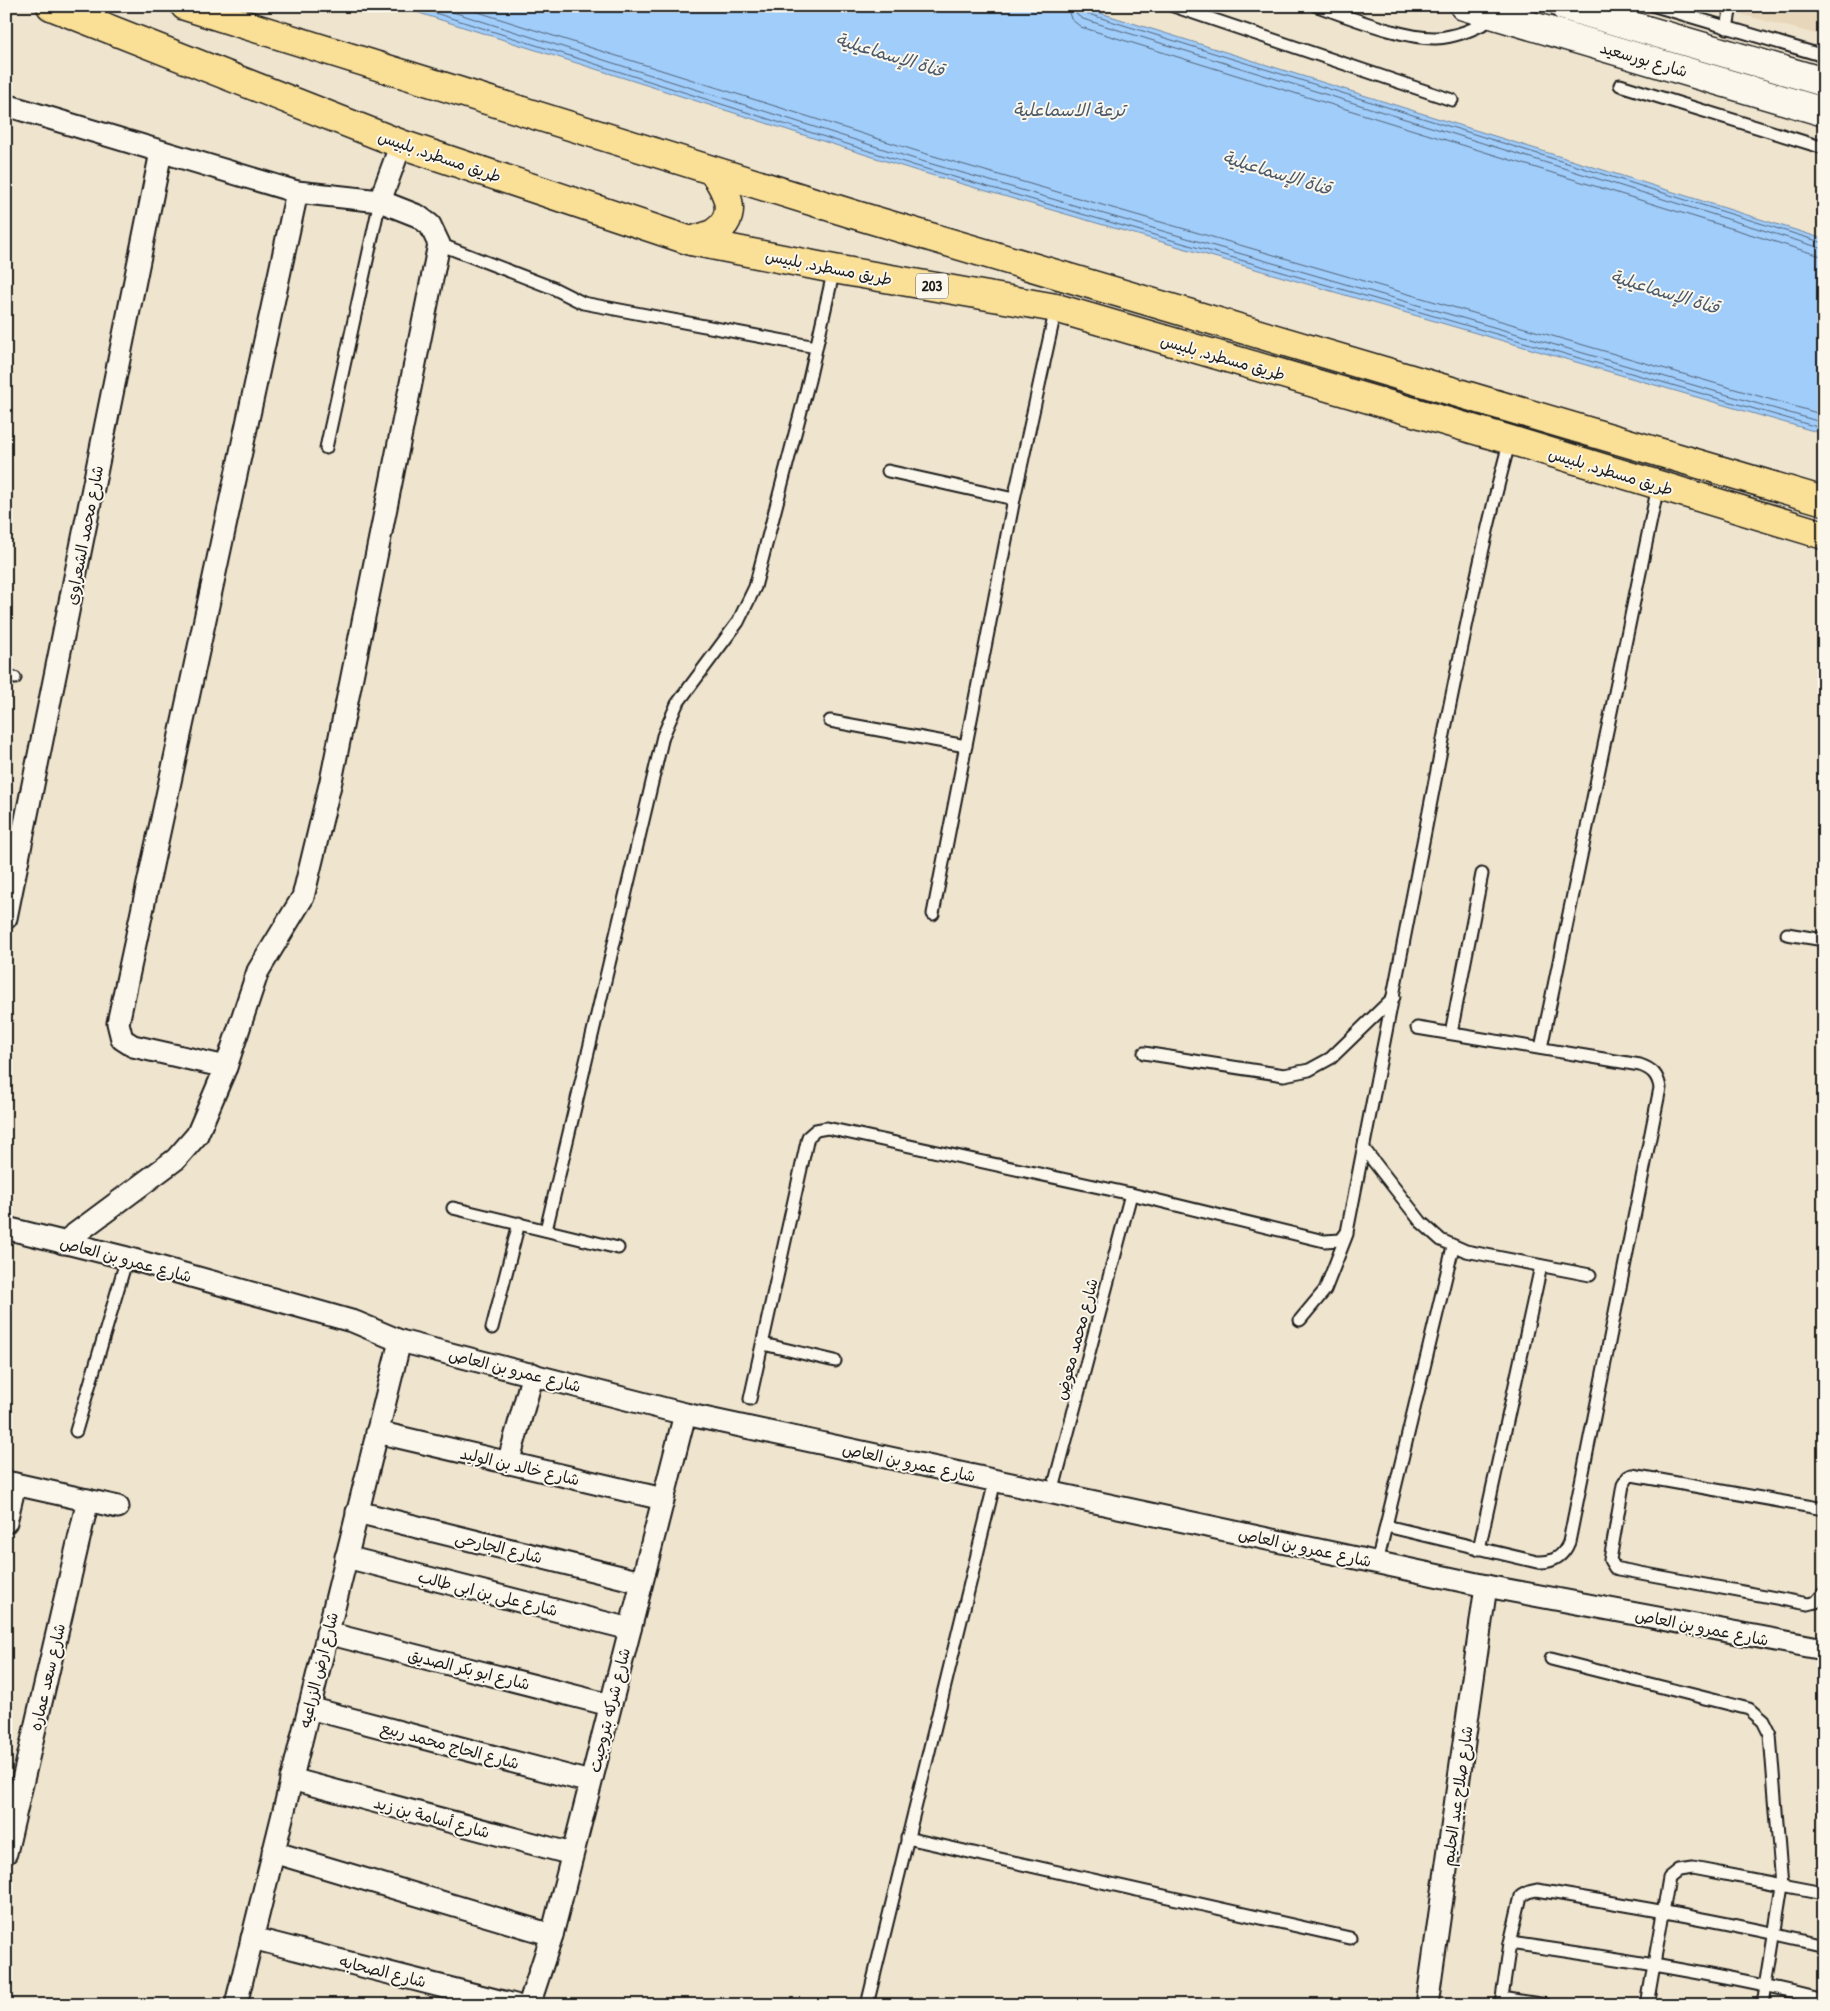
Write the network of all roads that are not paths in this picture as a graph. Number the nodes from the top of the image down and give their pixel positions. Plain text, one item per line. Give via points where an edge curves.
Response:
1 (51, 6) edge
2 (185, 6) edge
3 (1173, 6) edge
4 (1317, 6) edge
5 (1464, 6) edge
6 (1564, 6) edge
7 (1655, 6) edge
8 (1732, 6) edge
9 (1498, 16) junction
10 (1728, 28) junction
11 (1824, 56) edge
12 (1824, 82) edge
13 (1620, 85) dead end
14 (1452, 100) dead end
15 (6, 104) edge
16 (1824, 112) edge
17 (400, 144) junction
18 (1824, 148) edge
19 (161, 152) junction
20 (713, 171) junction
21 (297, 192) junction
22 (380, 201) junction
23 (691, 240) junction
24 (439, 244) junction
25 (834, 269) junction
26 (1056, 308) junction
27 (816, 347) junction
28 (1510, 440) junction
29 (326, 448) dead end
30 (888, 471) dead end
31 (1658, 486) junction
32 (1014, 499) junction
33 (1824, 501) edge
34 (1824, 535) edge
35 (830, 721) dead end
36 (966, 746) junction
37 (1482, 874) dead end
38 (933, 914) dead end
39 (6, 918) edge
40 (1787, 934) dead end
41 (1824, 940) edge
42 (1394, 997) junction
43 (1417, 1028) dead end
44 (1451, 1033) junction
45 (1541, 1048) junction
46 (1144, 1053) dead end
47 (226, 1067) junction
48 (1364, 1149) junction
49 (1131, 1194) junction
50 (453, 1208) dead end
51 (519, 1224) junction
52 (6, 1228) edge
53 (546, 1230) junction
54 (1347, 1232) junction
55 (63, 1243) junction
56 (1453, 1247) junction
57 (618, 1248) dead end
58 (127, 1258) junction
59 (1541, 1266) junction
60 (1590, 1275) dead end
61 (1300, 1320) dead end
62 (492, 1328) dead end
63 (400, 1341) junction
64 (763, 1344) junction
65 (835, 1361) dead end
66 (533, 1374) junction
67 (750, 1399) dead end
68 (685, 1414) junction
69 (76, 1431) dead end
70 (377, 1432) junction
71 (508, 1463) junction
72 (995, 1481) junction
73 (11, 1483) edge
74 (1052, 1493) junction
75 (663, 1499) junction
76 (88, 1500) junction
77 (118, 1507) dead end
78 (1824, 1509) edge
79 (357, 1512) junction
80 (6, 1522) edge
81 (1386, 1526) junction
82 (1479, 1549) junction
83 (346, 1557) junction
84 (1377, 1563) junction
85 (641, 1582) junction
86 (1486, 1586) junction
87 (1824, 1592) edge
88 (630, 1629) junction
89 (328, 1633) junction
90 (1824, 1649) edge
91 (1551, 1659) dead end
92 (610, 1704) junction
93 (309, 1708) junction
94 (291, 1779) junction
95 (590, 1782) junction
96 (907, 1838) junction
97 (273, 1852) junction
98 (6, 1853) edge
99 (572, 1854) junction
100 (1782, 1886) junction
101 (1824, 1893) edge
102 (1664, 1911) junction
103 (1774, 1933) junction
104 (552, 1935) junction
105 (252, 1938) junction
106 (1350, 1938) dead end
107 (1510, 1943) junction
108 (1824, 1945) edge
109 (1654, 1965) junction
110 (1766, 1985) junction
111 (237, 2000) dead end
112 (1824, 2000) edge
113 (1502, 2002) edge
114 (515, 2005) edge
115 (529, 2005) edge
116 (867, 2005) edge
117 (1427, 2005) edge
118 (1546, 2005) edge
119 (1647, 2005) edge
120 (1763, 2005) edge

1 - 17 main road, طريق مسطرد, بلبيس / 203
2 - 20 main road, طريق مسطرد, بلبيس
3 - 14 lane
4 - 9 lane via 1416,37 1438,38 1462,32
5 - 9 main road, شارع بورسعيد
6 - 12 main road, شارع بورسعيد
7 - 10 lane
8 - 10 lane
9 - 16 main road, شارع بورسعيد
10 - 11 lane
13 - 18 lane
15 - 19 street
17 - 22 street
17 - 23 main road, طريق مسطرد, بلبيس / 203
19 - 21 street
19 - 39 street, شارع محمد الشعراوى
20 - 23 main road via 724,186 730,203 727,221 714,233
20 - 33 main road, طريق مسطرد, بلبيس
21 - 22 street
21 - 47 street via 118,1023 122,1039 133,1046
22 - 24 street via 418,216 430,225
22 - 29 lane
23 - 25 main road, طريق مسطرد, بلبيس / 203
24 - 27 lane via 553,288 583,303
24 - 47 street via 332,781 310,872 303,897 258,971
25 - 26 main road, طريق مسطرد, بلبيس / 203
25 - 27 lane
26 - 28 main road, طريق مسطرد, بلبيس / 203
26 - 32 lane
27 - 53 lane via 755,587 738,622 677,704 663,736
28 - 31 main road, طريق مسطرد, بلبيس / 203
28 - 42 lane via 1488,521
30 - 32 lane
31 - 34 main road, طريق مسطرد, بلبيس / 203
31 - 45 lane
32 - 36 lane
35 - 36 lane
36 - 38 lane
37 - 44 lane
40 - 41 lane
42 - 46 lane via 1331,1058 1296,1073 1271,1074
42 - 48 lane
43 - 44 lane
44 - 45 lane
45 - 82 lane via 1646,1067 1659,1081 1659,1094 1569,1542 1557,1558 1544,1562
47 - 55 street via 197,1135 176,1159
48 - 54 lane
48 - 56 lane via 1430,1232
49 - 54 lane via 1324,1241 1341,1240
49 - 64 lane via 827,1128 816,1130 808,1137
49 - 74 lane, شارع محمد معوض
50 - 51 lane
51 - 53 lane
51 - 62 lane
52 - 55 street, شارع عمرو بن العاص
53 - 57 lane
54 - 61 lane via 1325,1290
55 - 58 street, شارع عمرو بن العاص
56 - 59 lane
56 - 81 lane
58 - 63 street, شارع عمرو بن العاص via 355,1322
58 - 69 lane
59 - 60 lane
59 - 82 lane
63 - 66 street, شارع عمرو بن العاص
63 - 70 street, شارع ارض الزراعيه
64 - 65 lane
64 - 67 lane
66 - 68 street, شارع عمرو بن العاص
66 - 71 street
68 - 72 street, شارع عمرو بن العاص
68 - 75 street, شارع شركه بتروجيت
70 - 71 street, شارع خالد بن الوليد
70 - 79 street, شارع ارض الزراعيه
71 - 75 street, شارع خالد بن الوليد
72 - 74 street, شارع عمرو بن العاص
72 - 96 lane
73 - 76 street
73 - 80 street
74 - 84 street, شارع عمرو بن العاص
75 - 85 street, شارع شركه بتروجيت
76 - 77 street
76 - 98 street, شارع سعد عماره
78 - 87 lane via 1632,1475 1623,1485 1610,1560 1619,1570 1808,1604 1816,1602
79 - 83 street, شارع ارض الزراعيه
79 - 85 street, شارع الجارحى
81 - 82 lane
81 - 84 lane
83 - 88 street, شارع على بن ابى طالب
83 - 89 street, شارع ارض الزراعيه
84 - 86 street, شارع عمرو بن العاص
85 - 88 street, شارع شركه بتروجيت
86 - 90 street, شارع عمرو بن العاص
86 - 117 street, شارع صلاح عبد الحليم
88 - 92 street, شارع شركه بتروجيت
89 - 92 street, شارع ابو بكر الصديق
89 - 93 street, شارع ارض الزراعيه
91 - 100 lane via 1749,1709 1763,1721 1770,1735
92 - 95 street, شارع شركه بتروجيت
93 - 94 street, شارع ارض الزراعيه
93 - 95 street, شارع الحاج محمد ربيع
94 - 97 street, شارع ارض الزراعيه
94 - 99 street, شارع أسامة بن زيد
95 - 99 street, شارع شركه بتروجيت
96 - 106 lane
96 - 116 lane
97 - 104 street
97 - 105 street, شارع ارض الزراعيه
99 - 104 street, شارع شركه بتروجيت
100 - 101 lane
100 - 102 lane via 1693,1868 1679,1870 1669,1878
100 - 103 lane
102 - 103 lane
102 - 107 lane via 1537,1890 1521,1896
102 - 109 lane
103 - 108 lane
103 - 110 lane
104 - 115 street, شارع شركه بتروجيت
105 - 111 street, شارع ارض الزراعيه
105 - 114 street, شارع الصحابه
107 - 109 lane
107 - 113 lane
109 - 110 lane
109 - 119 lane
110 - 112 lane
110 - 120 lane
113 - 118 lane

